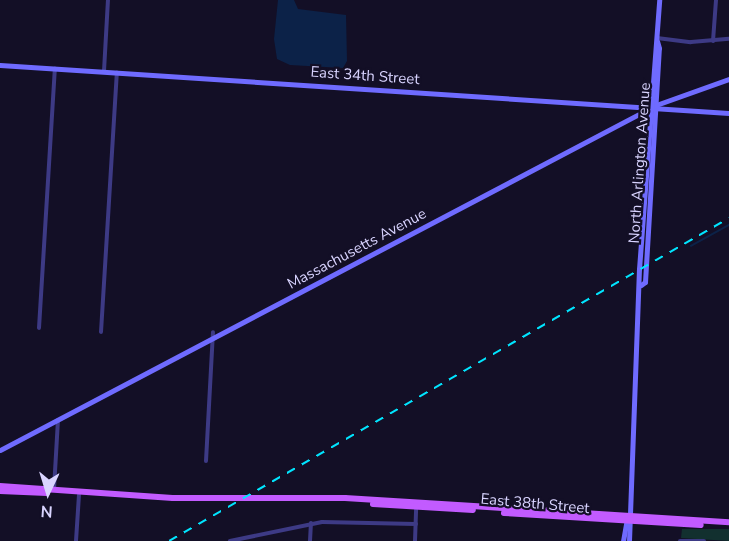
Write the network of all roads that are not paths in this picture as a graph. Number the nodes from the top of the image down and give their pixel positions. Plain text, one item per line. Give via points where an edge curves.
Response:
1 (108, 0) edge
2 (659, 0) edge
3 (716, 0) edge
4 (729, 39) edge
5 (657, 40) junction
6 (713, 41) junction
7 (0, 65) edge
8 (55, 68) junction
9 (104, 71) junction
10 (117, 72) junction
11 (729, 79) edge
12 (680, 95) junction
13 (653, 107) junction
14 (682, 109) junction
15 (729, 113) edge
16 (39, 328) dead end
17 (101, 332) dead end
18 (213, 332) dead end
19 (215, 339) junction
20 (58, 420) junction
21 (0, 450) edge
22 (206, 461) dead end
23 (0, 486) edge
24 (54, 489) junction
25 (0, 491) edge
26 (79, 495) junction
27 (140, 496) junction
28 (416, 504) junction
29 (627, 520) junction
30 (311, 523) junction
31 (416, 524) junction
32 (729, 524) edge
33 (76, 541) edge
34 (230, 541) edge
35 (310, 541) edge
36 (415, 541) edge
37 (623, 541) edge
38 (629, 541) edge
39 (682, 541) edge
40 (704, 541) edge

1 - 9 street
2 - 5 main road, North Arlington Avenue
3 - 6 street
4 - 6 street
5 - 6 street
5 - 13 main road, North Arlington Avenue
7 - 8 main road, East 34th Street
8 - 9 main road, East 34th Street
8 - 16 street
9 - 10 main road, East 34th Street
10 - 13 main road, East 34th Street
10 - 17 street
11 - 12 main road, Massachusetts Avenue
12 - 13 main road, Massachusetts Avenue
12 - 14 main road
13 - 14 main road, East 34th Street
13 - 19 main road, Massachusetts Avenue
13 - 29 main road, North Arlington Avenue via 645,282 641,285
14 - 15 main road, East 34th Street
18 - 19 street
19 - 20 main road, Massachusetts Avenue
19 - 22 street
20 - 21 main road, Massachusetts Avenue
20 - 24 street
23 - 24 main road, East 38th Street
24 - 27 main road, East 38th Street
25 - 26 main road, East 38th Street
26 - 27 main road, East 38th Street
26 - 33 street
27 - 28 main road, East 38th Street
28 - 29 main road, East 38th Street
28 - 31 street
29 - 32 main road, East 38th Street
29 - 37 main road, North Arlington Avenue
29 - 38 main road, North Arlington Avenue
30 - 31 street
30 - 34 street
30 - 35 street
31 - 36 street
39 - 40 street

